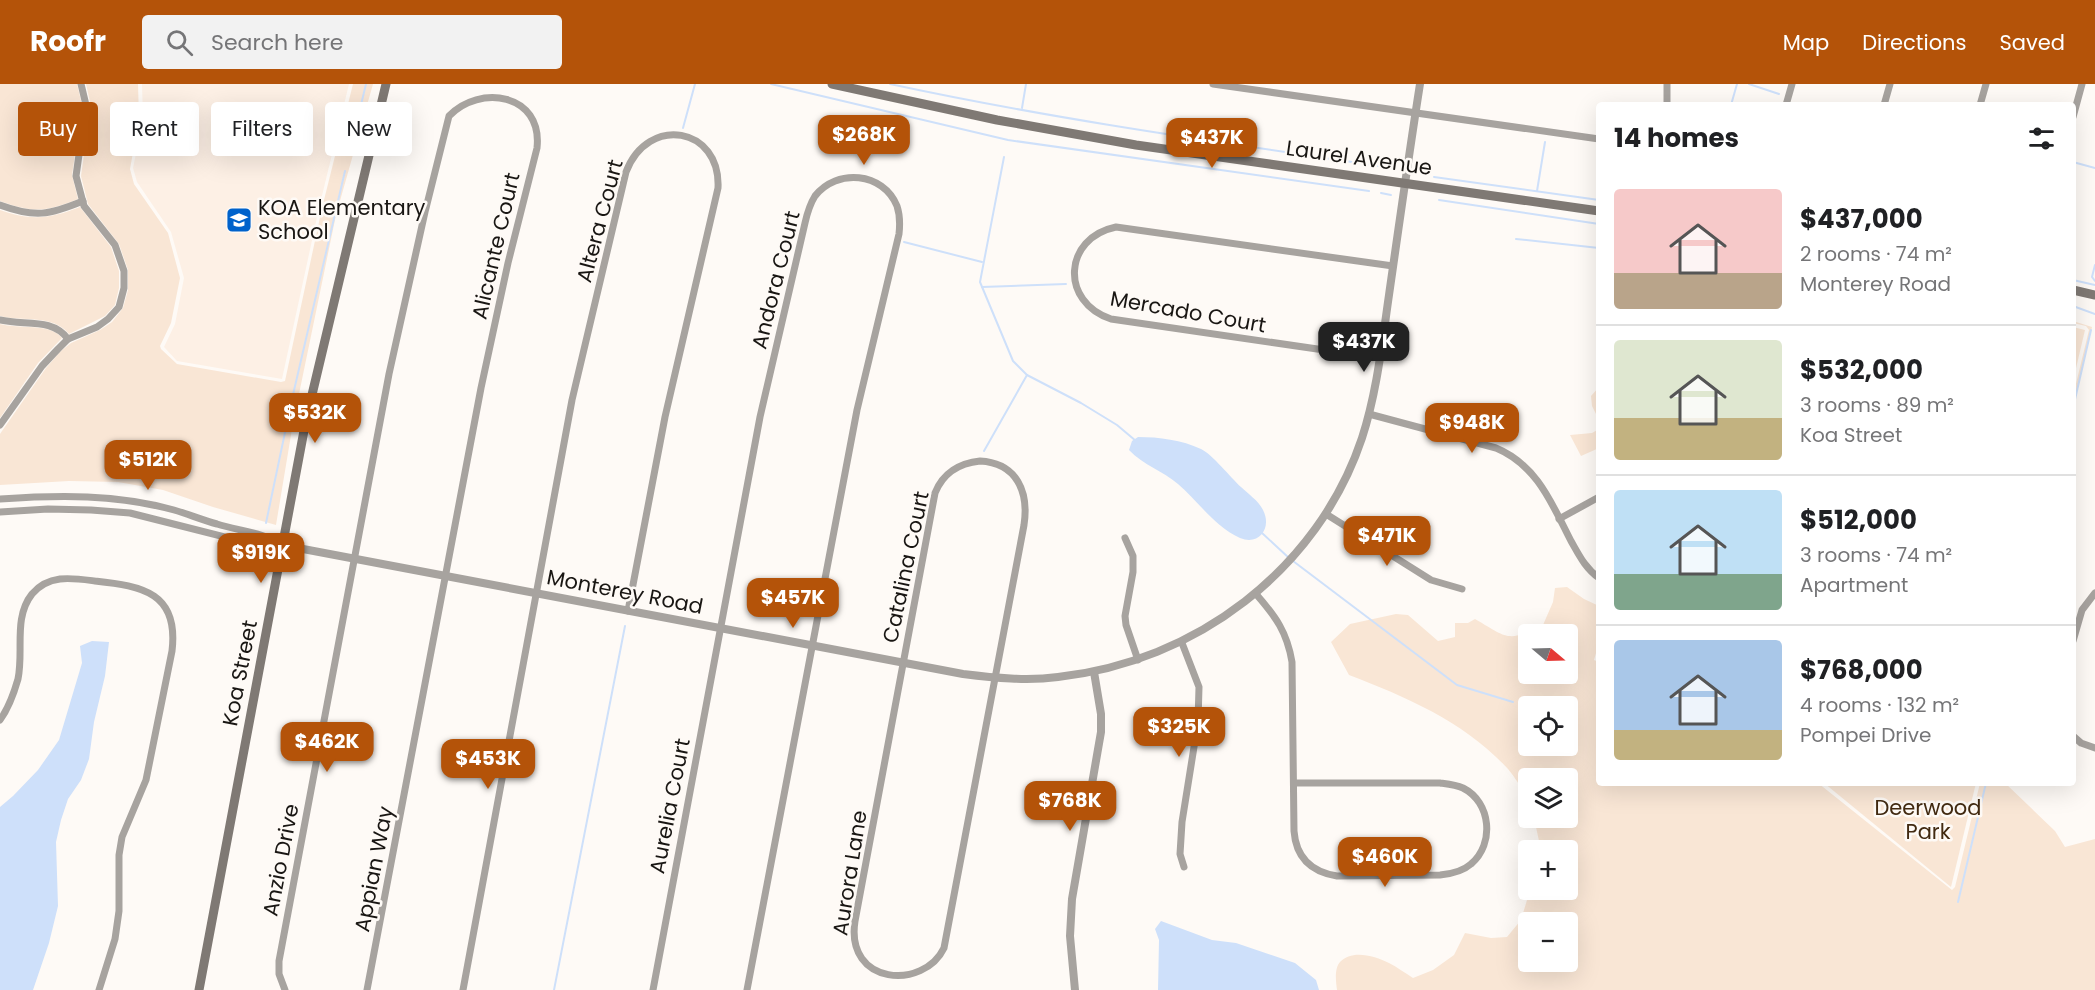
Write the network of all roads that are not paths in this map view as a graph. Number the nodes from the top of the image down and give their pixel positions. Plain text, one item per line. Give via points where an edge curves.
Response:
1 (81, 84) edge
2 (386, 84) edge
3 (832, 84) edge
4 (1213, 84) edge
5 (1420, 84) edge
6 (1667, 84) edge
7 (1792, 84) edge
8 (1890, 84) edge
9 (1986, 84) edge
10 (2082, 84) edge
11 (1667, 102) edge
12 (1787, 102) edge
13 (1885, 102) edge
14 (1981, 102) edge
15 (2076, 106) edge
16 (1416, 113) junction
17 (1596, 139) edge
18 (1406, 183) junction
19 (83, 201) junction
20 (0, 206) edge
21 (1596, 211) edge
22 (1393, 266) junction
23 (2076, 291) edge
24 (2095, 295) edge
25 (0, 320) edge
26 (68, 339) junction
27 (1379, 358) junction
28 (1370, 414) junction
29 (0, 425) edge
30 (0, 499) edge
31 (1596, 499) edge
32 (0, 512) edge
33 (1326, 514) junction
34 (1559, 519) junction
35 (1125, 538) dead end
36 (282, 545) junction
37 (354, 559) junction
38 (1596, 575) edge
39 (445, 577) junction
40 (1462, 589) dead end
41 (2095, 593) edge
42 (537, 594) junction
43 (1256, 594) junction
44 (628, 611) junction
45 (720, 628) junction
46 (2076, 631) edge
47 (1182, 643) junction
48 (811, 645) junction
49 (1138, 660) junction
50 (903, 663) junction
51 (1094, 672) junction
52 (994, 678) junction
53 (0, 720) edge
54 (2076, 739) edge
55 (2095, 748) edge
56 (1294, 783) junction
57 (1184, 867) dead end
58 (99, 990) edge
59 (199, 990) edge
60 (285, 990) edge
61 (367, 990) edge
62 (463, 990) edge
63 (653, 990) edge
64 (747, 990) edge
65 (1075, 990) edge

1 - 19 street via 86,105 76,176
2 - 36 main road, Koa Street via 306,420
3 - 18 main road, Laurel Avenue via 1136,145
4 - 16 street
5 - 16 street, Monterey Road
6 - 11 street
7 - 12 street
8 - 13 street
9 - 14 street
10 - 15 street
16 - 17 street
16 - 18 street, Monterey Road
18 - 21 main road, Laurel Avenue
18 - 22 street, Monterey Road
19 - 20 street via 55,213 30,214
19 - 26 street via 96,224 115,245 124,271 124,288 119,307 108,320
22 - 27 street, Monterey Road
22 - 27 street, Mercado Court via 1116,227 1094,235 1080,251 1076,265 1076,284 1084,301 1111,319
23 - 24 main road
25 - 26 street via 50,325
26 - 29 street via 42,366
27 - 28 street, Monterey Road
28 - 33 street, Monterey Road via 1355,459
28 - 34 street via 1510,454 1534,474
30 - 36 street via 94,496 132,501 269,537
31 - 34 street
32 - 36 street via 48,509 130,513 264,547
33 - 40 street via 1431,580
33 - 43 street, Monterey Road via 1295,555
34 - 38 street via 1583,563
35 - 49 street via 1133,556 1126,625
36 - 37 street, Monterey Road
36 - 59 main road, Koa Street
37 - 39 street, Monterey Road
37 - 39 street, Alicante Court via 406,293 445,127 460,102 475,94 497,91 528,109 538,138 495,320
37 - 60 street, Anzio Drive via 279,961
39 - 42 street, Monterey Road
39 - 61 street, Appian Way
41 - 46 street via 2082,610
42 - 44 street, Monterey Road
42 - 44 street, Altera Court via 572,400 626,172 638,149 647,143 664,136 684,136 699,143 711,156 718,188 665,417
42 - 62 street
43 - 47 street, Monterey Road
43 - 56 street via 1278,620 1289,644
44 - 45 street, Monterey Road
45 - 48 street, Monterey Road
45 - 48 street, Andora Court via 760,417 808,212 813,199 830,183 862,178 880,185 892,197 899,213 899,234 857,410
45 - 63 street, Aurelia Court
47 - 49 street, Monterey Road
47 - 57 street via 1199,687 1198,722 1182,822 1180,854
48 - 50 street, Monterey Road
48 - 64 street
49 - 51 street, Monterey Road
50 - 52 street, Monterey Road
50 - 52 street, Catalina Court via 937,488 956,468 986,461 1015,477 1026,505
50 - 52 street, Aurora Lane via 853,934 863,964 874,974 894,981 915,979 927,972 938,962 944,948
51 - 52 street, Monterey Road via 1048,678
51 - 65 street via 1101,732 1072,899
53 - 58 street via 18,677 25,605 46,583 69,578 130,585 147,590 170,616 172,651 146,780 122,837 115,939
54 - 55 street
56 - 56 street via 1296,847 1310,866 1329,875 1453,873 1471,864 1485,844 1483,810 1470,793 1453,785

